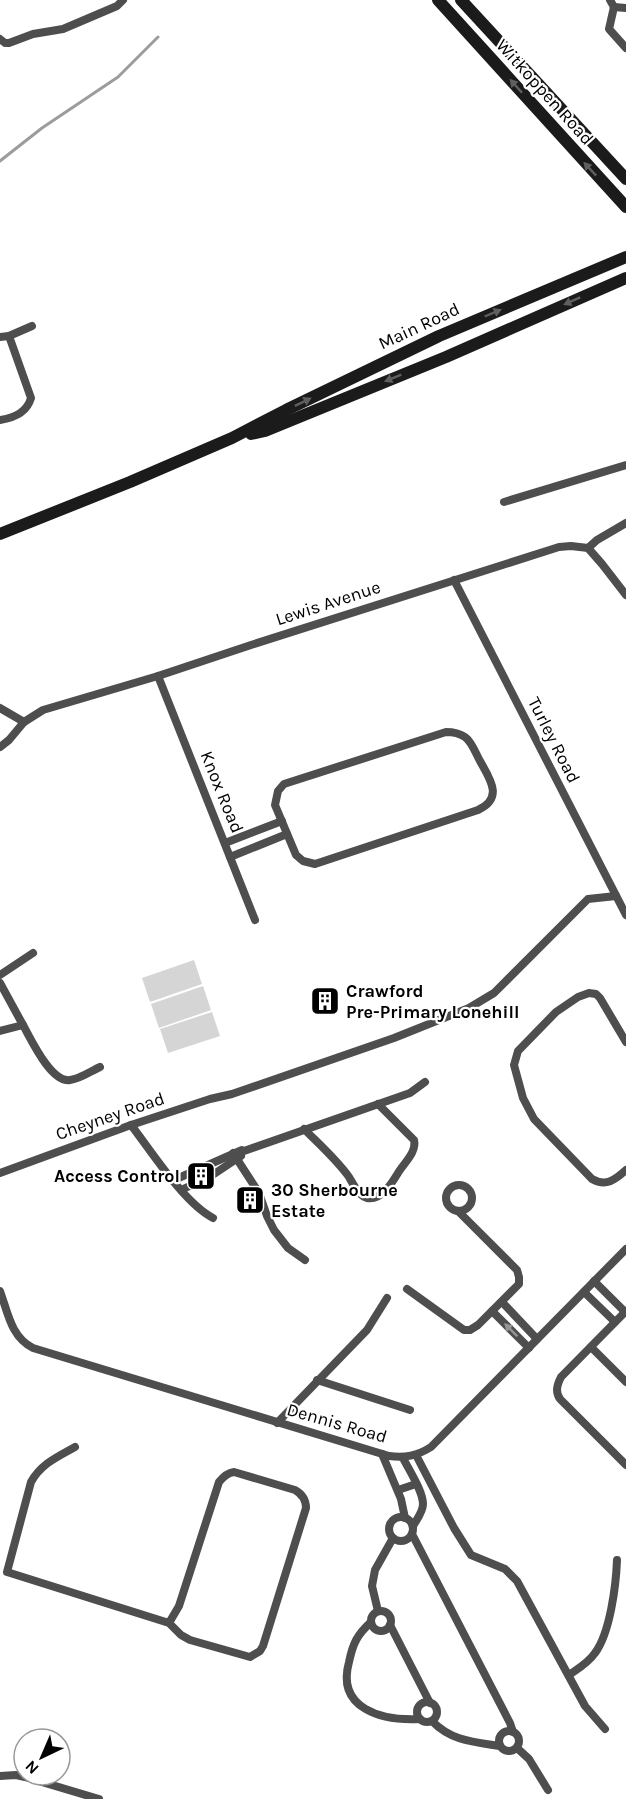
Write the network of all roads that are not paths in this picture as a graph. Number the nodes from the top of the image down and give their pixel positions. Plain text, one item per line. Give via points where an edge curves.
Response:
1 (123, 0) edge
2 (439, 0) edge
3 (464, 1) edge
4 (612, 3) edge
5 (626, 8) edge
6 (450, 14) junction
7 (0, 39) edge
8 (626, 48) edge
9 (626, 179) edge
10 (626, 207) edge
11 (626, 246) edge
12 (626, 257) edge
13 (605, 265) junction
14 (626, 278) edge
15 (32, 326) dead end
16 (5, 337) edge
17 (0, 420) edge
18 (232, 438) junction
19 (626, 465) edge
20 (504, 502) dead end
21 (626, 523) edge
22 (0, 534) edge
23 (588, 548) junction
24 (454, 580) junction
25 (626, 595) edge
26 (158, 676) junction
27 (0, 708) edge
28 (24, 722) junction
29 (0, 747) edge
30 (282, 821) junction
31 (287, 834) junction
32 (225, 843) junction
33 (230, 857) junction
34 (616, 896) junction
35 (626, 915) edge
36 (255, 920) dead end
37 (33, 953) dead end
38 (0, 975) edge
39 (0, 983) edge
40 (23, 1025) junction
41 (0, 1032) edge
42 (626, 1042) edge
43 (100, 1067) dead end
44 (425, 1082) dead end
45 (378, 1104) junction
46 (131, 1125) junction
47 (304, 1129) junction
48 (235, 1156) junction
49 (626, 1170) edge
50 (0, 1173) edge
51 (174, 1180) junction
52 (181, 1190) junction
53 (458, 1211) dead end
54 (213, 1218) dead end
55 (626, 1249) edge
56 (305, 1260) dead end
57 (594, 1281) junction
58 (406, 1289) dead end
59 (0, 1291) edge
60 (584, 1292) junction
61 (387, 1298) dead end
62 (502, 1302) junction
63 (492, 1311) junction
64 (625, 1311) edge
65 (615, 1322) junction
66 (537, 1339) junction
67 (591, 1347) junction
68 (529, 1348) junction
69 (317, 1380) junction
70 (626, 1382) edge
71 (410, 1410) dead end
72 (277, 1423) junction
73 (75, 1447) dead end
74 (382, 1454) junction
75 (416, 1455) junction
76 (403, 1458) junction
77 (626, 1465) edge
78 (416, 1485) junction
79 (398, 1490) junction
80 (405, 1518) junction
81 (413, 1530) junction
82 (393, 1538) junction
83 (617, 1560) dead end
84 (4, 1575) edge
85 (378, 1611) junction
86 (371, 1622) junction
87 (169, 1623) junction
88 (390, 1625) junction
89 (569, 1675) junction
90 (430, 1702) junction
91 (420, 1719) junction
92 (432, 1721) junction
93 (605, 1729) dead end
94 (513, 1732) junction
95 (500, 1746) junction
96 (517, 1748) junction
97 (0, 1776) edge
98 (548, 1790) dead end
99 (99, 1799) edge

1 - 7 street via 63,29 9,43
2 - 6 main road, Witkoppen Road
3 - 6 street
3 - 9 main road, Witkoppen Road
4 - 5 street
4 - 8 street via 609,29
10 -> 6 main road, Witkoppen Road
11 - 13 main road
12 - 13 main road, Main Road
18 -> 13 main road, Main Road via 439,336
14 -> 18 main road, Main Road via 265,431
15 - 16 street
16 - 17 street via 31,398 22,412
18 - 22 main road, Main Road
19 - 20 street
21 - 23 street
23 - 24 street, Lewis Avenue via 560,547
23 - 25 street
24 - 26 street, Lewis Avenue
24 - 34 street, Turley Road
26 - 28 street, Lewis Avenue via 43,710
26 - 32 street, Knox Road
27 - 28 street
28 - 29 street, Lewis Avenue
30 - 31 street
30 - 31 street via 275,801 278,791 288,782 446,732 469,740 493,785 491,798 482,808 315,864 299,859
30 - 32 street
31 - 33 street
32 - 33 street, Knox Road
33 - 36 street, Knox Road
34 - 35 street, Turley Road
34 - 46 street, Cheyney Road via 588,899 494,993 469,1008 394,1038
37 - 38 street
39 - 40 street
40 - 41 street
40 - 43 street via 51,1072 61,1079 72,1080
42 - 49 street via 600,998 589,993 556,1012 518,1051 514,1065 523,1098 534,1119 592,1179 606,1184
44 - 45 street via 410,1093
45 - 47 street
45 - 47 street via 414,1140 415,1146 388,1187 374,1197 359,1192
46 - 50 street, Cheyney Road
46 - 51 street
47 - 48 street via 242,1150
48 - 51 street
48 - 52 street via 211,1176
48 - 56 street via 259,1193 274,1230 288,1248
51 - 52 street
52 - 54 street via 197,1208
53 - 62 street via 517,1270 519,1284
55 - 57 street, Dennis Road
57 - 60 street, Dennis Road
57 - 64 street
58 - 63 street via 464,1330 475,1328
59 - 72 street, Dennis Road via 14,1331 33,1348
60 - 65 street
60 - 66 street, Dennis Road
61 - 69 street via 367,1330
62 - 63 street
62 - 66 street
68 -> 63 street
64 - 65 street
65 - 67 street
66 - 68 street, Dennis Road
67 - 70 street
67 - 77 street via 561,1377 557,1395
68 - 75 street, Dennis Road via 431,1447
69 - 71 street
69 - 72 street
72 - 74 street, Dennis Road
73 - 84 street via 47,1462 35,1474
74 - 76 street, Dennis Road
74 - 79 street
75 - 76 street, Dennis Road
75 - 89 street via 471,1555 505,1569 517,1581
76 - 78 street
78 - 79 street
78 - 81 street via 423,1502
79 - 80 street
80 - 81 street
80 - 82 street via 391,1523 389,1531
81 - 82 street via 404,1541
81 - 94 street
82 - 85 street via 375,1570 372,1586
83 - 89 street via 616,1584 597,1651
84 - 87 street
85 - 86 street
85 - 88 street via 389,1616
86 - 88 street via 380,1632
86 - 91 street via 353,1646 345,1675 349,1691 356,1704 366,1711 400,1720
87 - 87 street via 179,1606 222,1478 234,1472 295,1490 302,1496 306,1508 260,1651 250,1657 190,1640
88 - 90 street
89 - 93 street via 585,1706
90 - 91 street via 418,1706
90 - 92 street via 437,1709
91 - 92 street
92 - 95 street via 463,1741
94 - 95 street via 506,1731 501,1736
94 - 96 street via 519,1739
95 - 96 street via 508,1752
96 - 98 street via 529,1759
97 - 99 street via 25,1777

